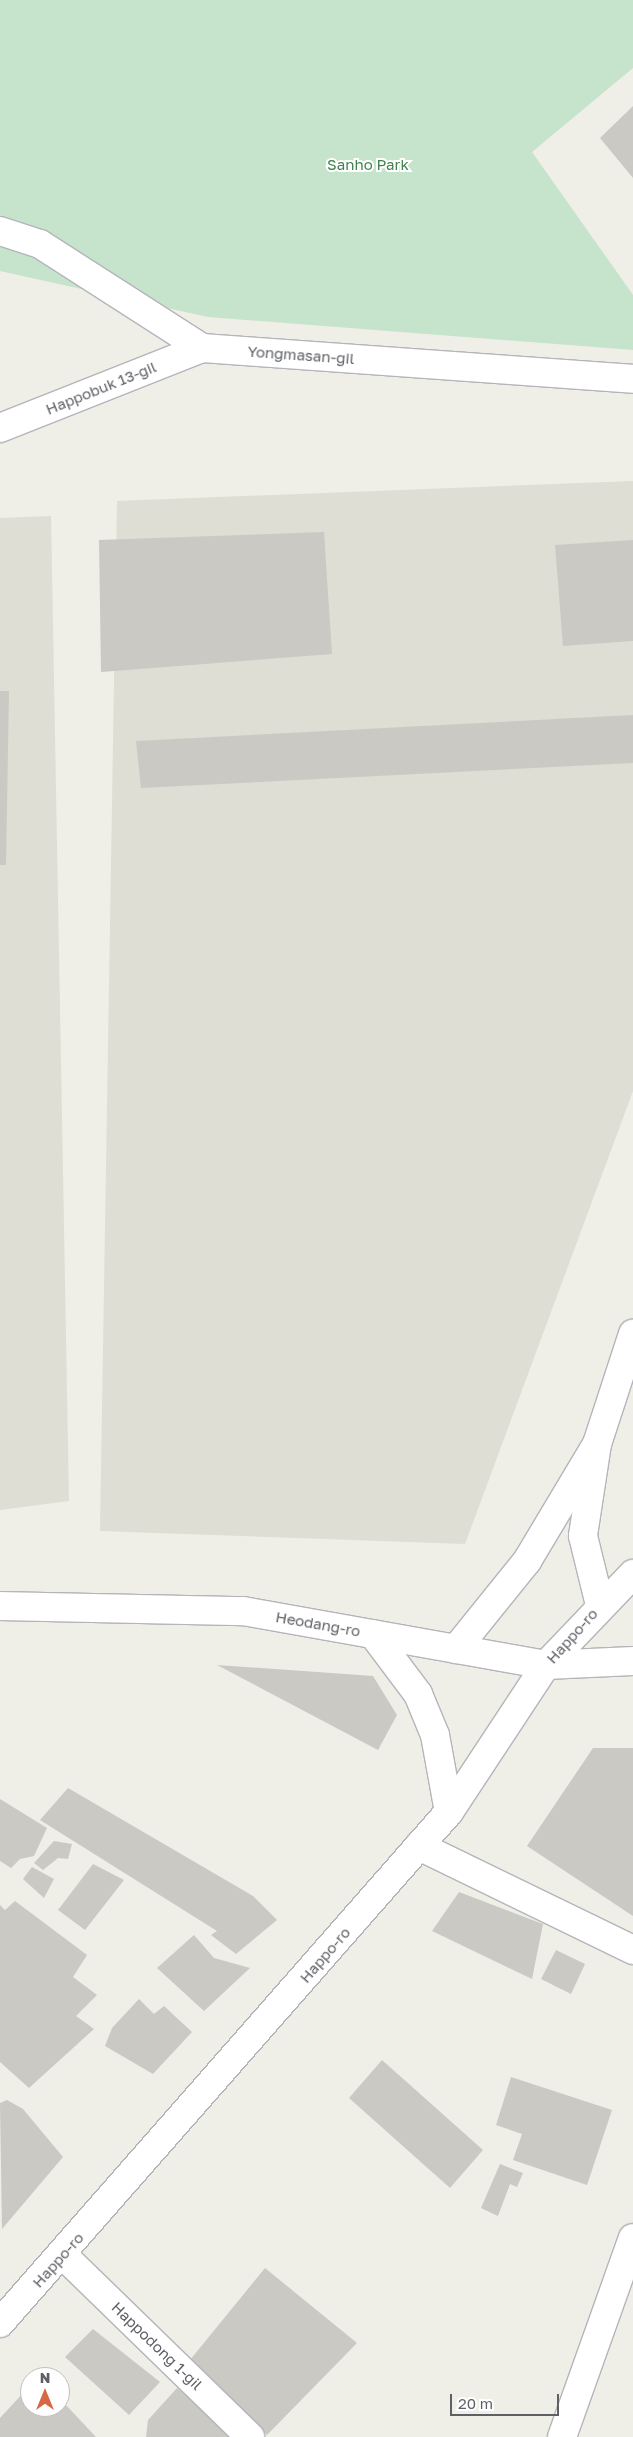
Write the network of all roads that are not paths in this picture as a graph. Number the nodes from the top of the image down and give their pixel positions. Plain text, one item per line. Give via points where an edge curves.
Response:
1 (0, 231) edge
2 (202, 348) junction
3 (633, 378) edge
4 (0, 428) edge
5 (633, 1334) edge
6 (597, 1444) junction
7 (633, 1574) edge
8 (600, 1605) junction
9 (0, 1606) edge
10 (373, 1634) junction
11 (456, 1649) junction
12 (633, 1661) edge
13 (546, 1665) junction
14 (449, 1812) junction
15 (420, 1846) junction
16 (633, 1950) edge
17 (633, 2238) edge
18 (63, 2255) junction
19 (0, 2324) edge
20 (250, 2437) edge
21 (562, 2437) edge

1 - 2 street, Yongmasan-gil via 40,244
2 - 3 street, Yongmasan-gil
2 - 4 street, Happobuk 13-gil
5 - 6 street
6 - 8 street via 583,1536
6 - 11 street via 527,1561
7 - 8 street, Happo-ro
8 - 13 street, Happo-ro
9 - 10 street, Heodang-ro via 244,1611
10 - 11 street, Heodang-ro
10 - 14 street via 418,1694 435,1735
11 - 13 street, Heodang-ro
12 - 13 street, Heodang-ro
13 - 14 street, Happo-ro
14 - 15 street, Happo-ro
15 - 16 street
15 - 18 street, Happo-ro
17 - 21 street
18 - 19 street, Happo-ro
18 - 20 street, Happodong 1-gil

